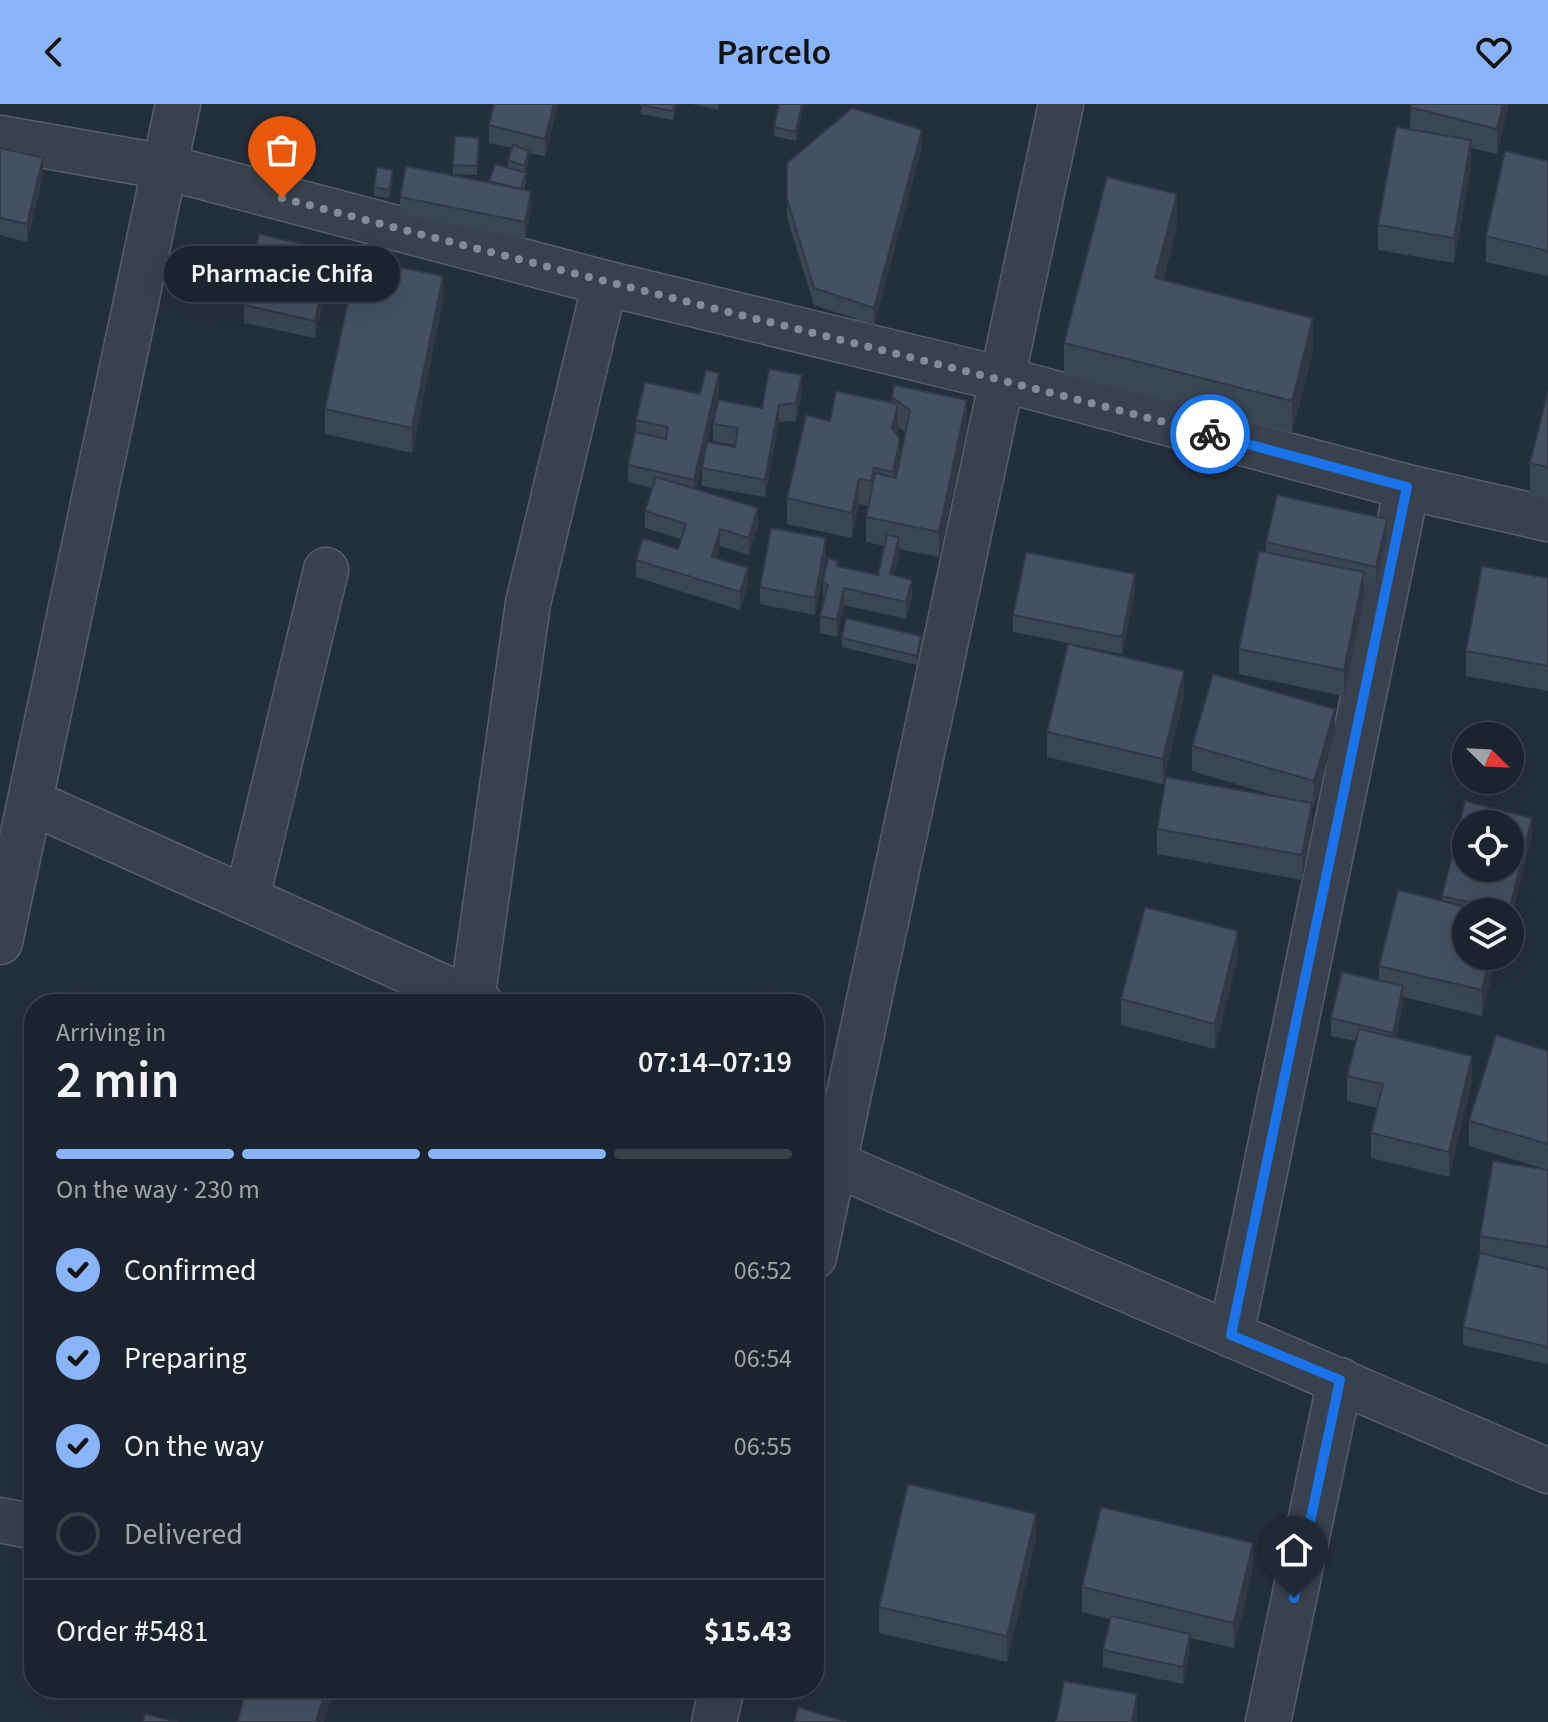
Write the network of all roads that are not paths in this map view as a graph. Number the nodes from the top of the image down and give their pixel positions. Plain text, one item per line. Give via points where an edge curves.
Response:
1 (178, 104) edge
2 (1061, 104) edge
3 (0, 138) edge
4 (165, 167) junction
5 (605, 283) junction
6 (1002, 379) junction
7 (1407, 487) junction
8 (1548, 519) edge
9 (326, 570) dead end
10 (16, 795) edge
11 (247, 898) junction
12 (0, 942) edge
13 (459, 994) edge
14 (478, 994) edge
15 (824, 1160) edge
16 (1231, 1335) junction
17 (1340, 1380) junction
18 (1548, 1471) edge
19 (0, 1520) edge
20 (24, 1525) edge
21 (720, 1698) edge
22 (714, 1722) edge
23 (1268, 1722) edge

1 - 4 street
2 - 6 street
3 - 4 street
4 - 5 street
4 - 10 street
5 - 6 street
5 - 14 street via 528,603
6 - 7 street
6 - 15 street
7 - 8 street
7 - 16 street
9 - 11 street
10 - 11 street
10 - 12 street
11 - 13 street
15 - 16 street
16 - 17 street
17 - 18 street
17 - 23 street
19 - 20 street
21 - 22 street

